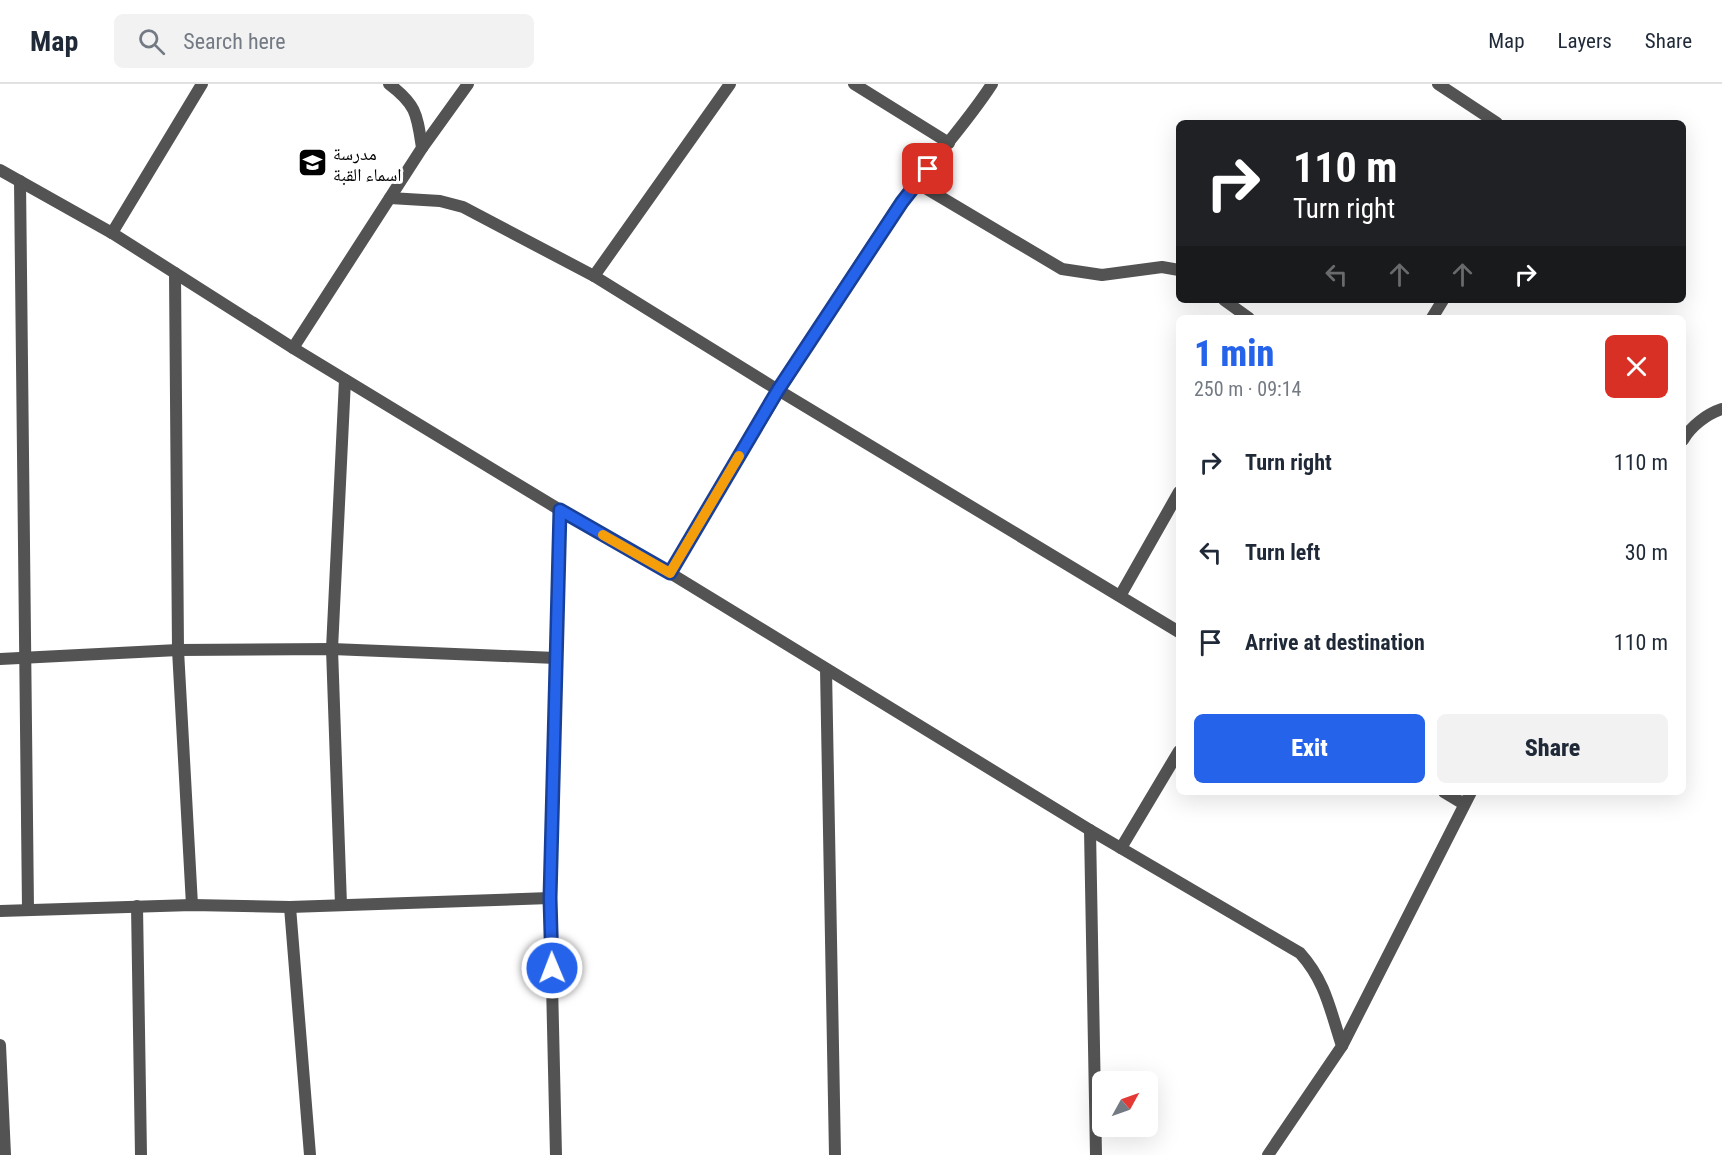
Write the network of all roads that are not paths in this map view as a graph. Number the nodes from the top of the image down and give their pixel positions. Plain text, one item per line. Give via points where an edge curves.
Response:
1 (202, 84) edge
2 (389, 84) edge
3 (468, 84) edge
4 (730, 84) edge
5 (854, 84) edge
6 (992, 84) edge
7 (1438, 84) edge
8 (1492, 120) edge
9 (949, 143) junction
10 (422, 148) junction
11 (0, 170) edge
12 (20, 181) junction
13 (917, 183) junction
14 (390, 198) junction
15 (112, 233) junction
16 (1176, 269) edge
17 (175, 273) junction
18 (594, 276) junction
19 (1228, 303) edge
20 (1246, 315) edge
21 (293, 348) junction
22 (345, 380) junction
23 (778, 390) junction
24 (1722, 409) edge
25 (1686, 435) edge
26 (1176, 497) edge
27 (560, 510) junction
28 (670, 573) junction
29 (1120, 596) junction
30 (1176, 631) edge
31 (332, 649) junction
32 (178, 650) junction
33 (24, 658) junction
34 (556, 658) junction
35 (0, 659) edge
36 (826, 669) junction
37 (1176, 757) edge
38 (1449, 795) edge
39 (1469, 795) edge
40 (1464, 804) junction
41 (1090, 830) junction
42 (1121, 848) junction
43 (550, 898) junction
44 (192, 905) junction
45 (341, 905) junction
46 (136, 906) junction
47 (290, 907) junction
48 (28, 909) junction
49 (0, 911) edge
50 (0, 1046) edge
51 (1342, 1046) junction
52 (5, 1155) edge
53 (141, 1155) edge
54 (310, 1155) edge
55 (556, 1155) edge
56 (835, 1155) edge
57 (1096, 1155) edge
58 (1268, 1155) edge

1 - 15 street
2 - 10 street via 405,96 417,116
3 - 10 street
4 - 18 street
5 - 9 street
6 - 9 street
7 - 8 street
9 - 13 street
10 - 14 street
11 - 12 street
12 - 15 street
12 - 33 street
13 - 16 street via 1062,269 1102,274 1162,267
13 - 23 street
14 - 18 street via 440,201 464,207
14 - 21 street
15 - 17 street
17 - 21 street
17 - 32 street
18 - 23 street
19 - 20 street
21 - 22 street
22 - 27 street
22 - 31 street
23 - 28 street
23 - 29 street
24 - 25 street
26 - 29 street
27 - 28 street
27 - 34 street
28 - 36 street
29 - 30 street
31 - 32 street
31 - 34 street
31 - 45 street
32 - 33 street
32 - 44 street
33 - 35 street
33 - 48 street
34 - 43 street
36 - 41 street
36 - 56 street
37 - 42 street
38 - 40 street
39 - 40 street
40 - 51 street
41 - 42 street
41 - 57 street
42 - 51 street via 1300,953 1322,982
43 - 45 street
43 - 55 street
44 - 46 street
44 - 47 street
45 - 47 street
46 - 48 street
46 - 53 street
47 - 54 street
48 - 49 street
50 - 52 street
51 - 58 street

